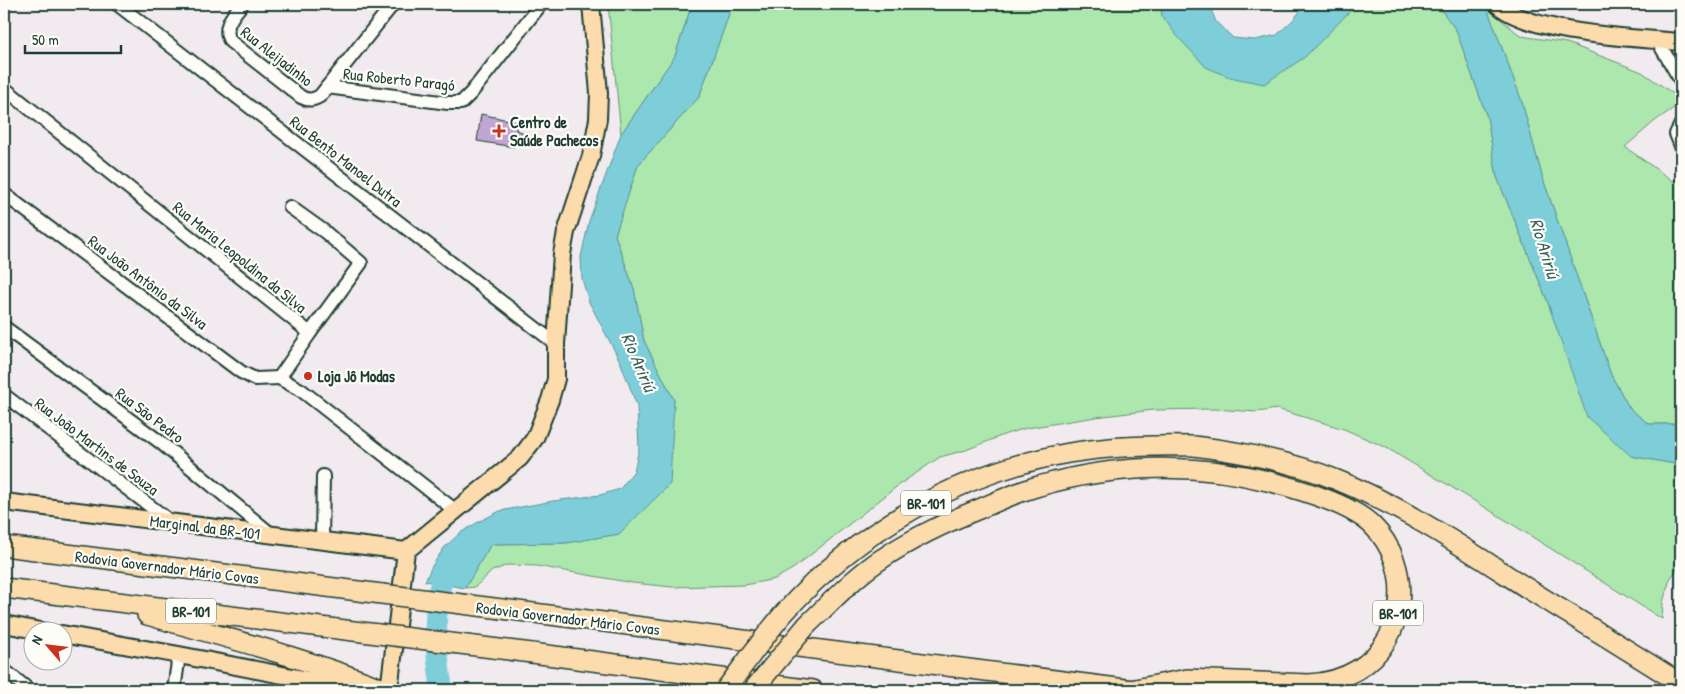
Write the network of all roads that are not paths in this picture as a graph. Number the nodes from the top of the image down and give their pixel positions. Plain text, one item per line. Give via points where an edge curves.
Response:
1 (117, 4) edge
2 (242, 4) edge
3 (393, 4) edge
4 (541, 4) edge
5 (591, 4) edge
6 (1497, 4) edge
7 (1657, 40) junction
8 (1681, 42) edge
9 (1681, 81) edge
10 (327, 87) junction
11 (4, 88) edge
12 (1681, 124) edge
13 (1681, 146) edge
14 (4, 194) edge
15 (290, 207) dead end
16 (4, 327) edge
17 (310, 334) junction
18 (556, 344) junction
19 (278, 378) junction
20 (4, 395) edge
21 (323, 476) dead end
22 (4, 502) edge
23 (456, 511) junction
24 (172, 523) junction
25 (272, 535) junction
26 (322, 541) junction
27 (4, 546) edge
28 (406, 551) junction
29 (4, 588) edge
30 (91, 599) junction
31 (4, 624) edge
32 (22, 627) edge
33 (72, 636) edge
34 (179, 655) junction
35 (6, 672) edge
36 (1681, 684) edge
37 (29, 690) edge
38 (174, 690) edge
39 (360, 690) edge
40 (388, 690) edge
41 (725, 690) edge
42 (753, 690) edge
43 (813, 690) edge
44 (1131, 690) edge

1 - 18 street, Rua Bento Manoel Dutra
2 - 10 street, Rua Aleijadinho via 226,30 231,42 307,100 314,100
3 - 10 street
4 - 10 street, Rua Roberto Paragó via 461,103
5 - 18 main road via 598,119 591,156 566,232
6 - 7 main road via 1539,24
7 - 8 main road
7 - 9 street
11 - 17 street, Rua Maria Leopoldina da Silva
12 - 13 street via 1676,134
14 - 19 street, Rua João Antônio da Silva via 241,372 255,379
15 - 17 street via 361,263
16 - 25 street, Rua São Pedro via 160,442
17 - 19 street, Rua Maria Leopoldina da Silva
18 - 23 main road via 556,379 535,438 520,458
19 - 23 street via 301,390
20 - 24 street, Rua João Martins de Souza
21 - 26 street
22 - 24 main road, Marginal da BR-101
23 - 28 main road
24 - 25 main road, Marginal da BR-101
25 - 26 main road, Marginal da BR-101
26 - 28 main road, Marginal da BR-101
27 - 44 highway, Rodovia Governador Mário Covas / BR-101, bridge
28 - 40 main road
29 - 30 highway, BR-101
30 - 40 highway via 286,655
30 - 43 highway, BR-101, bridge
31 - 32 main road
33 - 34 main road
34 - 38 street
34 - 39 main road
35 - 37 street
36 - 41 highway, BR-101, bridge via 1490,564 1389,504 1336,479 1280,461 1233,451 1194,446 1124,446 1037,460 976,479 918,507 864,542 815,583 785,612
42 - 44 highway, BR-101, bridge via 807,625 882,558 960,516 1011,495 1065,479 1120,470 1175,468 1258,478 1311,494 1360,516 1380,534 1393,556 1400,582 1399,608 1391,633 1377,654 1357,670 1334,680 1309,684 1187,679

